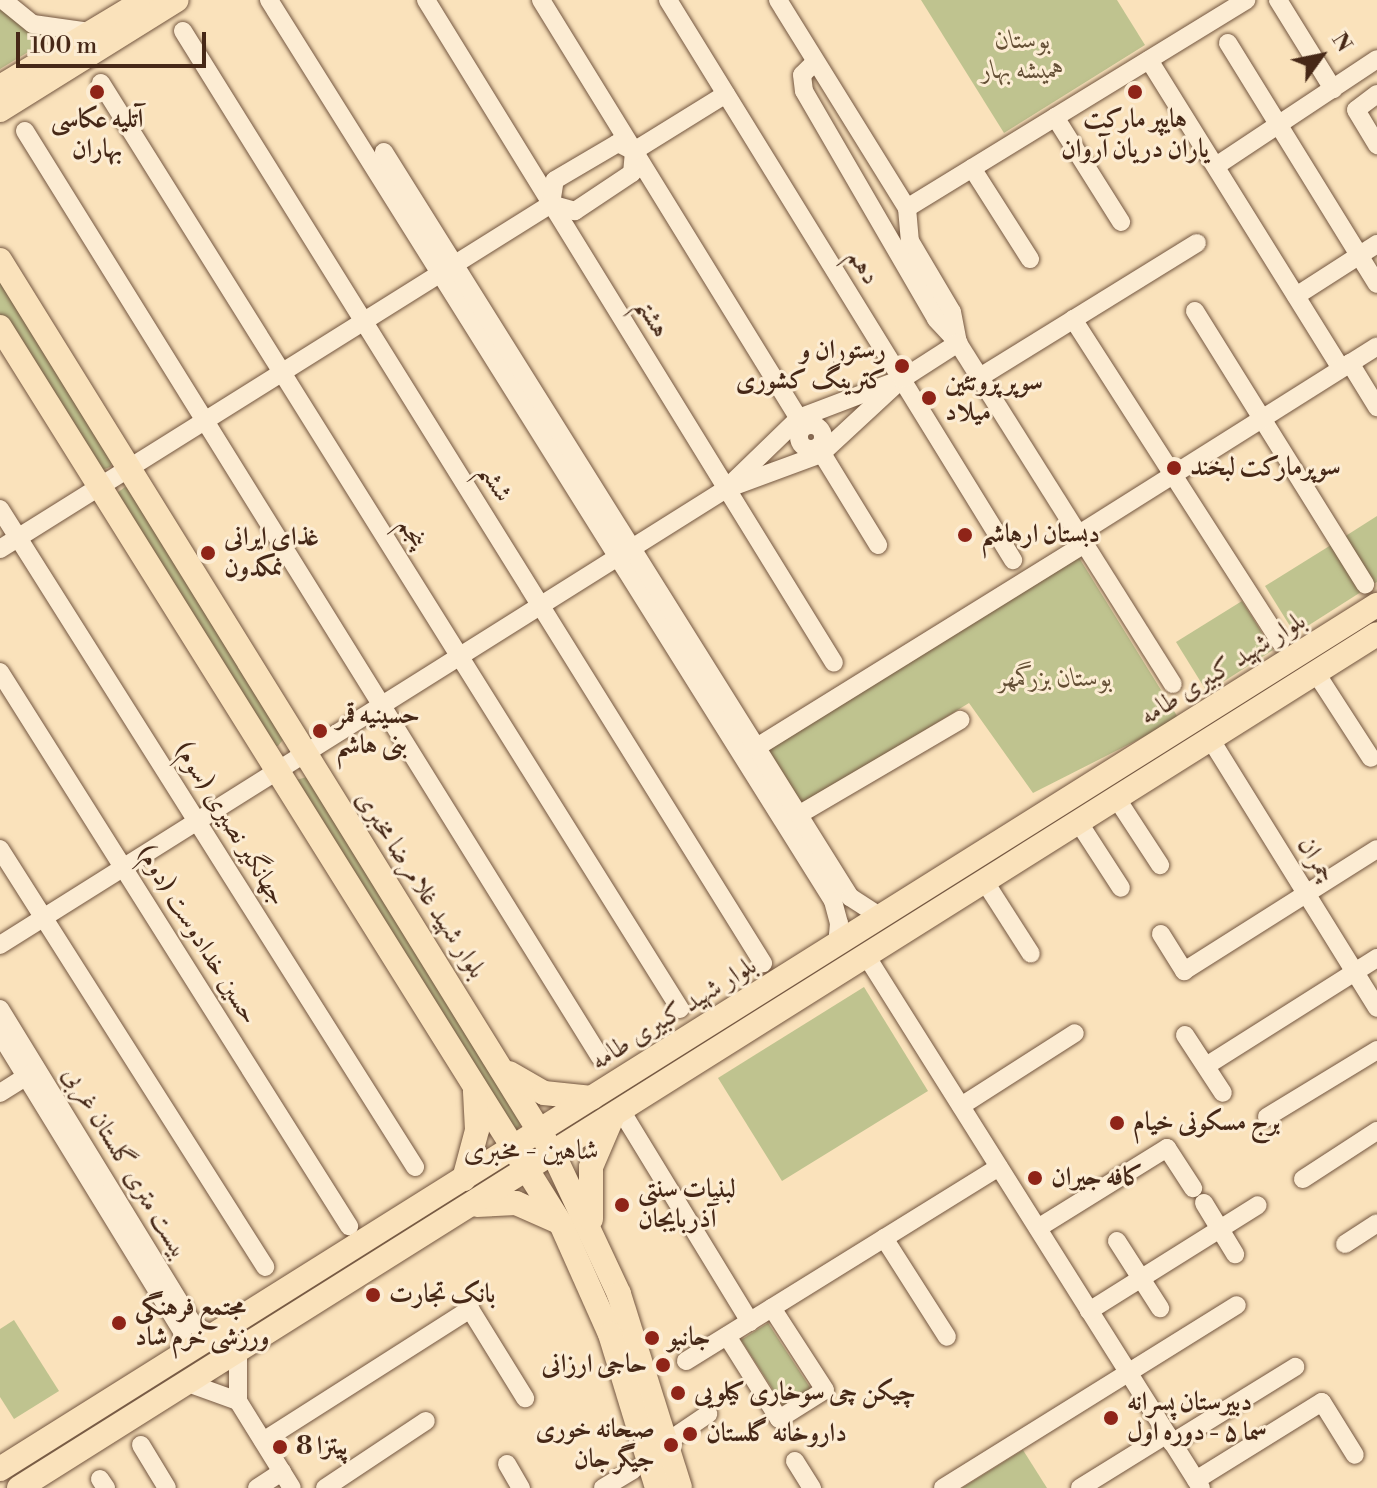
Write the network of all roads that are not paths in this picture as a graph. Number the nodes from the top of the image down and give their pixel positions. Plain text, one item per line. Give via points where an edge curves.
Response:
1 (3, 0) edge
2 (145, 0) edge
3 (177, 0) edge
4 (269, 0) edge
5 (426, 0) edge
6 (541, 0) edge
7 (668, 0) edge
8 (778, 0) edge
9 (1246, 0) edge
10 (1278, 0) edge
11 (183, 31) dead end
12 (91, 32) junction
13 (1228, 43) dead end
14 (1377, 59) edge
15 (1149, 60) junction
16 (815, 62) junction
17 (101, 83) dead end
18 (0, 87) edge
19 (1333, 89) junction
20 (726, 94) junction
21 (1377, 94) edge
22 (0, 110) edge
23 (1055, 117) junction
24 (1278, 125) junction
25 (25, 131) dead end
26 (1377, 145) edge
27 (634, 151) junction
28 (384, 152) dead end
29 (1216, 166) junction
30 (972, 168) junction
31 (551, 204) junction
32 (907, 208) junction
33 (1121, 222) dead end
34 (1197, 243) dead end
35 (1377, 244) edge
36 (1359, 255) junction
37 (1030, 259) dead end
38 (0, 260) edge
39 (447, 269) junction
40 (1377, 284) edge
41 (1296, 296) junction
42 (1195, 311) dead end
43 (1073, 319) junction
44 (364, 321) junction
45 (0, 327) edge
46 (958, 343) junction
47 (1377, 346) edge
48 (1346, 366) junction
49 (282, 373) junction
50 (980, 377) junction
51 (902, 379) junction
52 (1377, 407) edge
53 (1262, 419) junction
54 (205, 421) junction
55 (802, 422) junction
56 (820, 450) junction
57 (130, 467) junction
58 (1173, 475) junction
59 (99, 487) junction
60 (726, 489) junction
61 (0, 509) edge
62 (18, 538) junction
63 (1082, 539) junction
64 (878, 545) dead end
65 (0, 549) edge
66 (624, 552) junction
67 (1013, 560) dead end
68 (1371, 594) edge
69 (540, 605) junction
70 (1377, 634) edge
71 (1280, 642) dead end
72 (459, 656) junction
73 (834, 663) dead end
74 (0, 672) edge
75 (1316, 673) junction
76 (1173, 684) dead end
77 (1254, 696) junction
78 (381, 704) junction
79 (960, 720) dead end
80 (1211, 740) junction
81 (757, 747) junction
82 (303, 753) junction
83 (1371, 758) dead end
84 (276, 770) junction
85 (1117, 799) junction
86 (800, 814) junction
87 (197, 820) junction
88 (1079, 823) junction
89 (0, 849) edge
90 (1377, 849) edge
91 (1160, 865) dead end
92 (123, 867) junction
93 (985, 882) junction
94 (1121, 888) dead end
95 (1307, 895) junction
96 (43, 917) junction
97 (881, 917) junction
98 (1161, 934) dead end
99 (837, 944) junction
100 (0, 945) edge
101 (1031, 954) dead end
102 (867, 957) junction
103 (1377, 958) edge
104 (763, 963) dead end
105 (1355, 972) junction
106 (1377, 1008) edge
107 (0, 1009) edge
108 (680, 1009) dead end
109 (1075, 1033) dead end
110 (0, 1034) edge
111 (1185, 1035) dead end
112 (1377, 1050) edge
113 (600, 1057) dead end
114 (1206, 1066) junction
115 (505, 1070) junction
116 (32, 1073) junction
117 (475, 1089) junction
118 (0, 1093) edge
119 (1223, 1093) dead end
120 (592, 1098) junction
121 (961, 1106) junction
122 (617, 1115) junction
123 (1267, 1117) dead end
124 (541, 1131) junction
125 (1377, 1131) edge
126 (513, 1148) junction
127 (554, 1155) junction
128 (415, 1167) dead end
129 (999, 1167) junction
130 (528, 1171) junction
131 (464, 1179) junction
132 (1303, 1179) dead end
133 (474, 1205) junction
134 (1258, 1205) dead end
135 (1377, 1223) edge
136 (561, 1224) junction
137 (349, 1226) dead end
138 (1038, 1228) junction
139 (592, 1229) junction
140 (1220, 1230) junction
141 (884, 1238) junction
142 (1117, 1241) dead end
143 (1345, 1244) dead end
144 (1235, 1254) dead end
145 (265, 1267) dead end
146 (1140, 1279) junction
147 (1237, 1305) dead end
148 (772, 1308) junction
149 (1160, 1308) dead end
150 (1089, 1311) junction
151 (750, 1322) junction
152 (213, 1336) junction
153 (727, 1336) junction
154 (947, 1337) dead end
155 (238, 1352) junction
156 (184, 1354) junction
157 (686, 1361) dead end
158 (1295, 1367) dead end
159 (1129, 1374) junction
160 (188, 1383) junction
161 (525, 1398) dead end
162 (238, 1401) junction
163 (708, 1414) dead end
164 (426, 1421) dead end
165 (1170, 1439) junction
166 (263, 1441) junction
167 (667, 1442) junction
168 (141, 1445) dead end
169 (1355, 1455) dead end
170 (795, 1461) dead end
171 (507, 1464) dead end
172 (0, 1469) edge
173 (633, 1470) dead end
174 (287, 1480) edge
175 (1198, 1484) edge
176 (1082, 1487) edge
177 (19, 1488) edge
178 (167, 1488) edge
179 (257, 1488) edge
180 (325, 1488) edge
181 (521, 1488) edge
182 (603, 1488) edge
183 (657, 1488) edge
184 (680, 1488) edge
185 (812, 1488) edge
186 (943, 1488) edge

1 - 12 street via 33,24
2 - 12 main road
3 - 22 main road
4 - 39 street
5 - 31 street, هشتم
6 - 27 street
7 - 20 street, دهم
8 - 16 street
9 - 15 street
10 - 19 street
11 - 44 street, ششم
12 - 18 main road
13 - 24 street
14 - 19 street
15 - 23 street
15 - 29 street
16 - 32 street
16 - 46 street via 802,75 804,91 936,319
17 - 49 street, پنجم
19 - 24 street
20 - 27 street
20 - 51 street, دهم
21 - 26 street via 1356,110
23 - 30 street
23 - 33 street
24 - 29 street
24 - 36 street
25 - 54 street
27 - 31 street via 618,143 607,146 555,180
27 - 31 street via 632,173 580,208 569,212
27 - 55 street
28 - 39 street
29 - 41 street
30 - 32 street
30 - 37 street
31 - 39 street
31 - 60 street, هشتم
32 - 46 street via 913,248 952,312
34 - 43 street
35 - 36 street
36 - 40 street
36 - 41 street
38 - 57 main road, بلوار شهید غلامرضا مخبری
39 - 44 street
39 - 66 street
41 - 48 street
42 - 53 street
43 - 50 street
43 - 58 street
44 - 49 street
44 - 69 street, ششم
45 - 59 main road
46 - 50 street
46 - 51 street
47 - 48 street
48 - 52 street
48 - 53 street
49 - 54 street
49 - 72 street, پنجم
50 - 63 street
51 - 55 street
51 - 56 street
51 - 67 street, دهم
53 - 58 street
53 - 68 street
54 - 57 street
54 - 78 street
55 - 56 street via 801,444
55 - 60 street
56 - 60 street
56 - 64 street
57 - 59 street
57 - 82 main road, بلوار شهید غلامرضا مخبری
58 - 63 street
58 - 71 street
59 - 62 street
59 - 84 main road
60 - 66 street
60 - 73 street, هشتم
61 - 62 street, جهانگیر نصیری (سوم)
62 - 65 street
62 - 87 street, جهانگیر نصیری (سوم)
63 - 76 street
63 - 81 street
66 - 69 street
66 - 81 street
66 - 99 street via 833,901
68 - 77 main road, بلوار شهید کبیری طامه
69 - 72 street
69 - 104 street, ششم
70 - 75 main road, بلوار شهید کبیری طامه
72 - 78 street
72 - 108 street, پنجم
74 - 92 street, حسین خدادوست (دوم)
75 - 77 main road, بلوار شهید کبیری طامه
75 - 83 street
77 - 80 main road, بلوار شهید کبیری طامه
77 - 97 main road, بلوار شهید کبیری طامه
78 - 82 street
78 - 113 street
79 - 86 street
80 - 85 main road, بلوار شهید کبیری طامه
80 - 95 street, چمران
81 - 86 street
82 - 84 street
82 - 115 main road, بلوار شهید غلامرضا مخبری
84 - 87 street
84 - 117 main road
85 - 88 main road, بلوار شهید کبیری طامه
85 - 91 street
86 - 97 street via 850,897
87 - 92 street
87 - 128 street, جهانگیر نصیری (سوم)
88 - 93 main road, بلوار شهید کبیری طامه
88 - 94 street
89 - 96 street
90 - 95 street
92 - 96 street
92 - 137 street, حسین خدادوست (دوم)
93 - 101 street
93 - 102 main road, بلوار شهید کبیری طامه
95 - 98 street via 1184,971
95 - 105 street, چمران
96 - 100 street
96 - 145 street
97 - 99 main road, بلوار شهید کبیری طامه
99 - 120 main road, بلوار شهید کبیری طامه
102 - 121 street
102 - 122 main road, بلوار شهید کبیری طامه
103 - 105 street
105 - 106 street, چمران
105 - 114 street
107 - 116 street, بیست متری گلستان غربی
109 - 121 street
110 - 116 street, بیست متری گلستان غربی
111 - 114 street
112 - 123 street
114 - 119 street
115 - 120 main road via 544,1093
115 - 124 main road, بلوار شهید غلامرضا مخبری
116 - 118 street
116 - 152 street, بیست متری گلستان غربی via 193,1324
116 - 156 street, بیست متری گلستان غربی via 182,1331
117 - 126 main road
117 - 131 main road via 477,1130
120 - 124 main road, بلوار شهید کبیری طامه
121 - 129 street
122 - 127 main road, بلوار شهید کبیری طامه
122 - 139 main road via 591,1167
122 - 151 street
124 - 126 main road, بلوار شهید کبیری طامه
124 - 127 main road, بلوار شهید غلامرضا مخبری
125 - 132 street
126 - 130 main road
126 - 131 main road, بلوار شهید کبیری طامه
127 - 130 main road, بلوار شهید کبیری طامه
127 - 139 main road, بلوار شهید غلامرضا مخبری
129 - 138 street
129 - 141 street
130 - 133 main road, بلوار شهید کبیری طامه
130 - 136 main road
131 - 152 main road, بلوار شهید کبیری طامه
133 - 136 main road via 516,1203
133 - 155 main road, بلوار شهید کبیری طامه
134 - 140 street
135 - 143 street
136 - 183 main road via 610,1334
138 - 140 street via 1167,1148
138 - 150 street
139 - 167 main road, بلوار شهید غلامرضا مخبری
140 - 144 street
140 - 146 street
141 - 148 street
141 - 154 street
142 - 146 street
146 - 149 street
146 - 150 street
147 - 159 street
148 - 151 street
148 - 153 street via 825,1390 813,1398 779,1419
150 - 159 street
151 - 153 street
152 - 156 main road, بلوار شهید کبیری طامه
153 - 157 street
155 - 160 main road, بلوار شهید کبیری طامه
155 - 162 street
156 - 172 main road, بلوار شهید کبیری طامه
158 - 165 street
159 - 165 street
159 - 186 street
160 - 162 street
160 - 177 main road, بلوار شهید کبیری طامه
161 - 166 street via 470,1309
162 - 166 street
163 - 167 street
164 - 180 street
165 - 175 street
165 - 176 street
166 - 174 street
167 - 184 main road, بلوار شهید غلامرضا مخبری
168 - 178 street
169 - 175 street via 1322,1402
170 - 185 street
171 - 181 street
173 - 182 street
174 - 179 street

